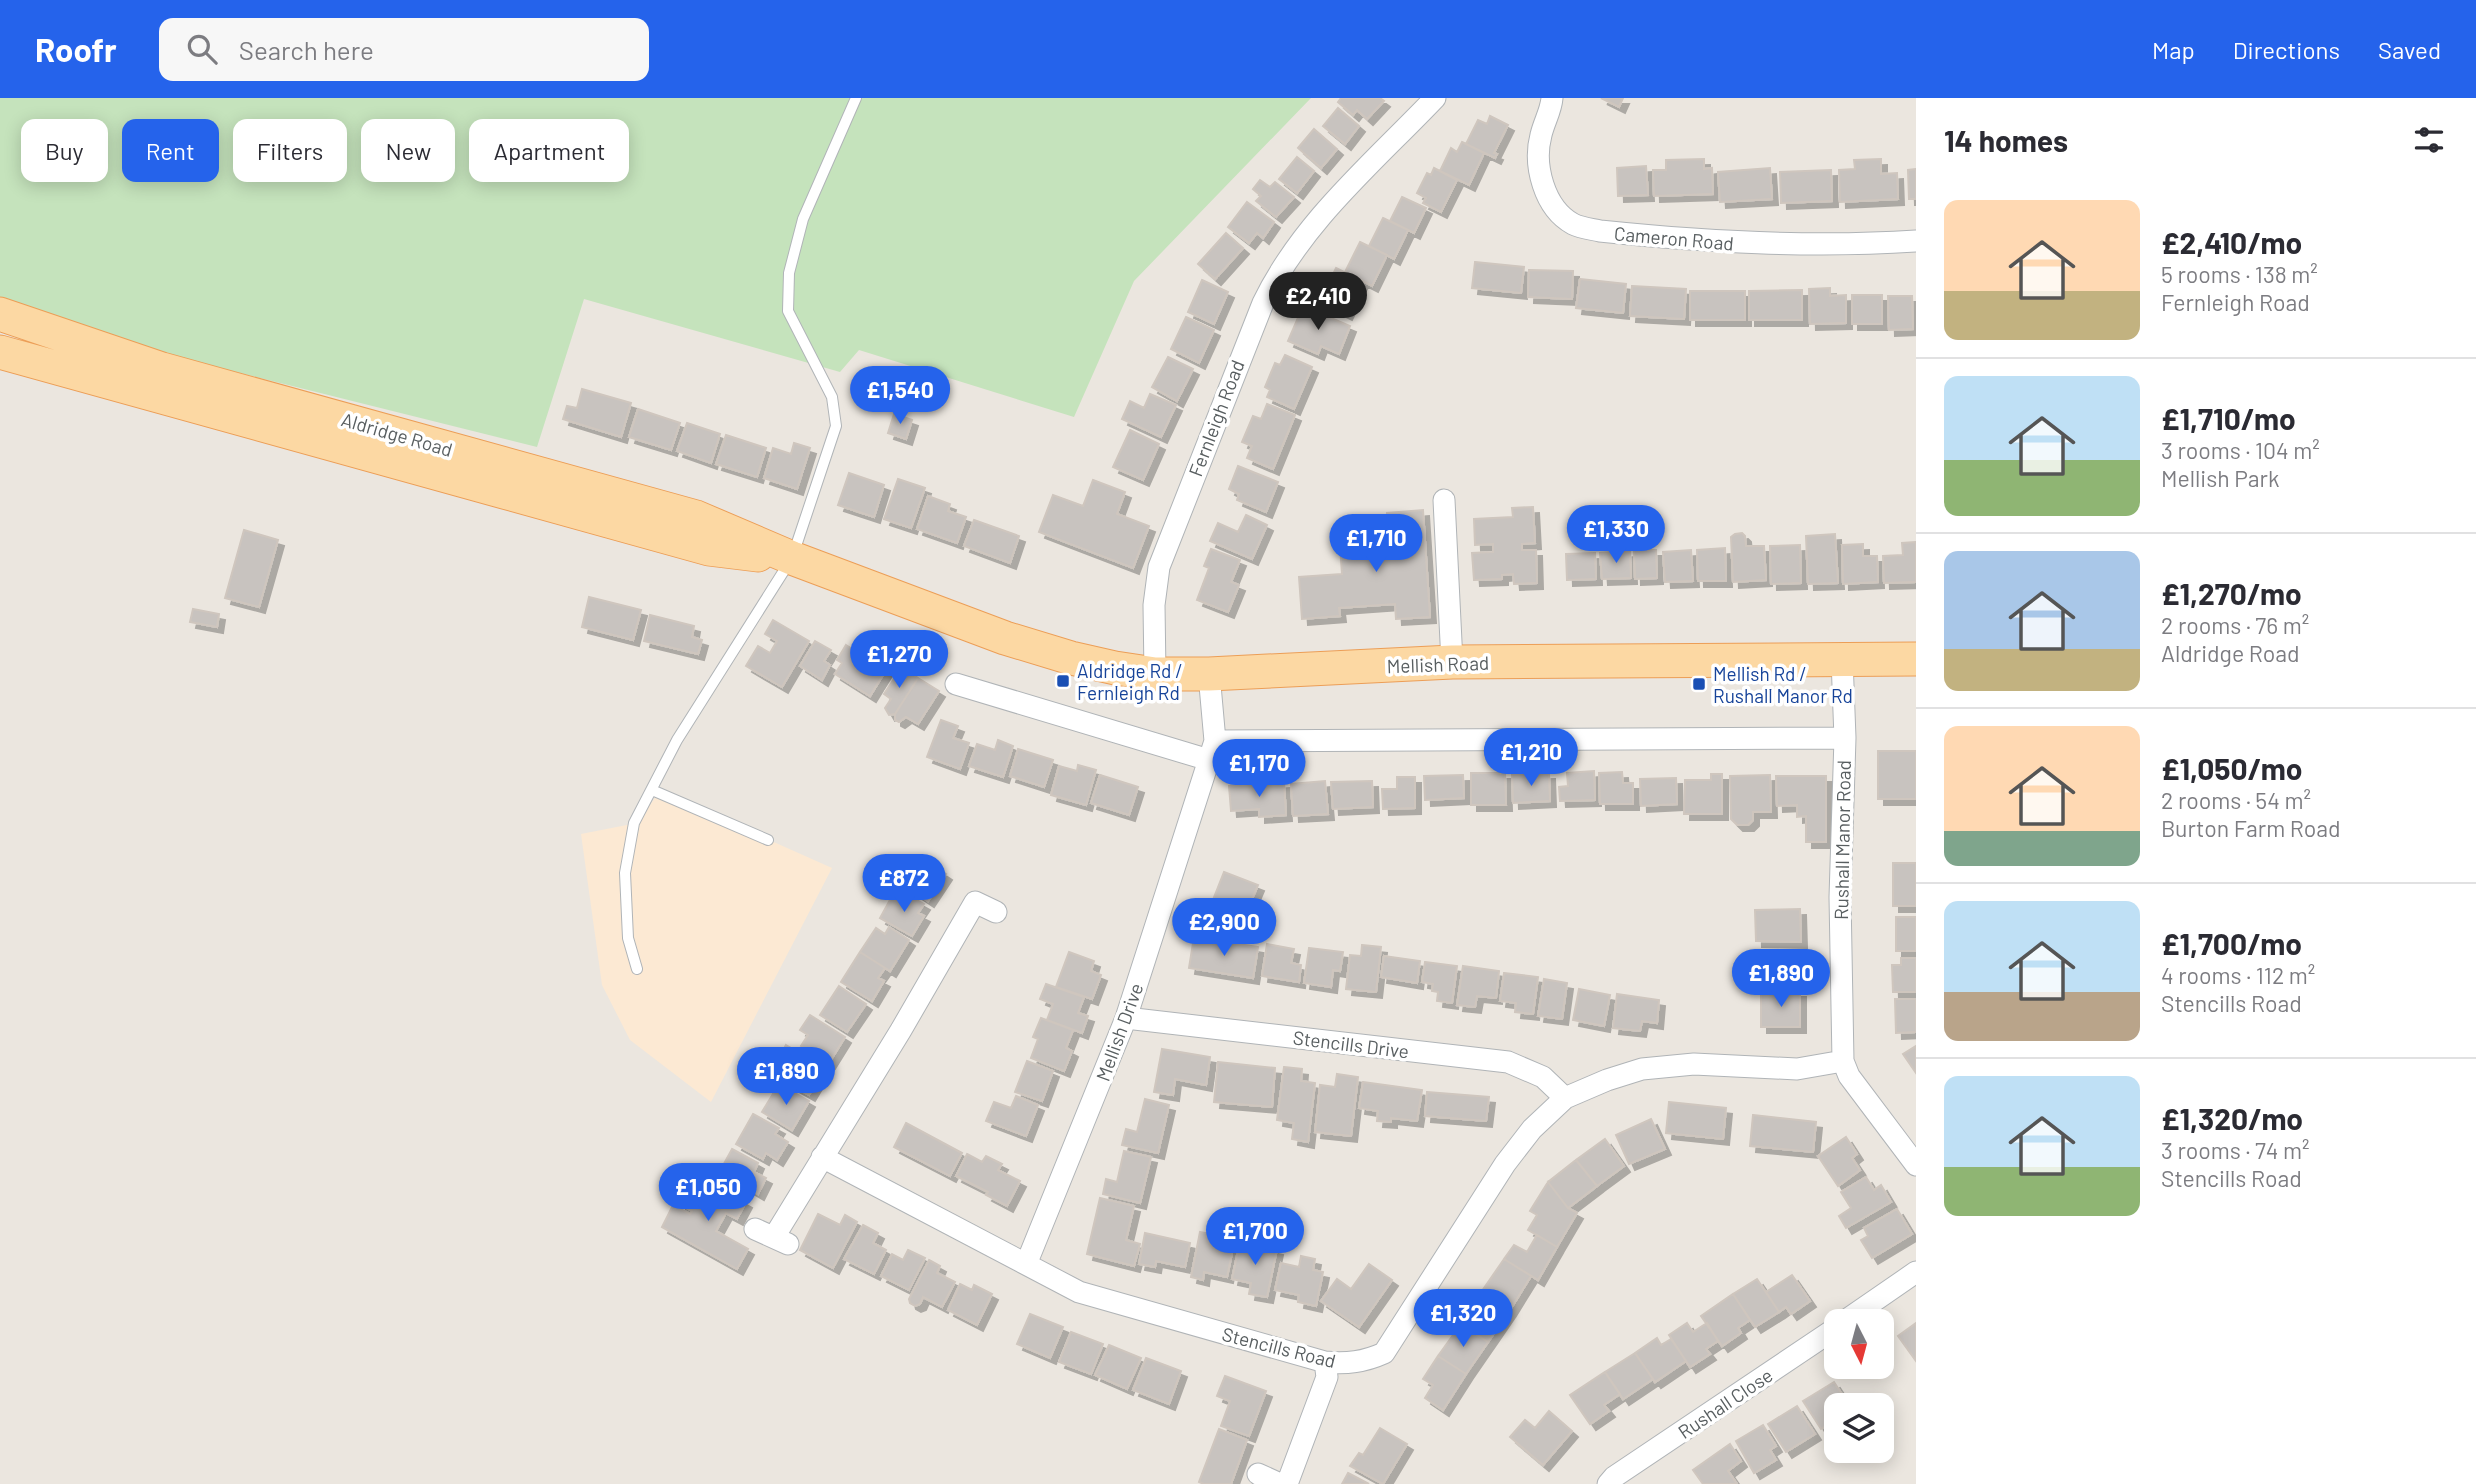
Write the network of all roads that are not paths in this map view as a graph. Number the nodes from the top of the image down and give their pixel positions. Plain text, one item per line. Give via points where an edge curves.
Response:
1 (856, 98) edge
2 (1435, 98) edge
3 (1552, 98) edge
4 (1916, 241) edge
5 (0, 314) edge
6 (0, 352) edge
7 (1444, 500) dead end
8 (792, 558) junction
9 (967, 624) joint
10 (1842, 659) junction
11 (1916, 659) edge
12 (1452, 662) junction
13 (1155, 674) junction
14 (1209, 674) junction
15 (956, 684) dead end
16 (1845, 738) junction
17 (1212, 751) junction
18 (652, 790) junction
19 (768, 840) dead end
20 (996, 912) dead end
21 (637, 969) dead end
22 (1126, 1018) junction
23 (1843, 1061) junction
24 (1564, 1098) junction
25 (822, 1157) junction
26 (1916, 1165) edge
27 (773, 1237) dead end
28 (1027, 1262) junction
29 (1916, 1272) edge
30 (1862, 1309) edge
31 (1824, 1336) edge
32 (1325, 1362) junction
33 (1258, 1474) dead end
34 (1615, 1482) edge
35 (1280, 1484) edge
36 (1287, 1484) edge

1 - 8 lane via 803,219 789,272 788,311 832,397 836,426
2 - 13 street, Fernleigh Road via 1308,231 1263,303 1159,567 1154,605
3 - 4 street, Cameron Road via 1537,153 1539,173 1554,205 1574,225 1600,232 1764,244
5 - 8 main road, Aldridge Road via 162,369 696,517
6 - 8 main road, Aldridge Road via 709,549
7 - 12 street
8 - 9 main road, Aldridge Road
8 - 18 lane via 677,740
9 - 13 main road, Mellish Road via 1071,658
10 - 11 main road, Mellish Road
10 - 12 main road, Mellish Road
10 - 16 street, Rushall Manor Road
12 - 14 main road, Mellish Road
13 - 14 main road, Mellish Road
14 - 17 street, Mellish Drive
15 - 17 street
16 - 17 street
16 - 23 street, Rushall Manor Road via 1840,897
17 - 22 street, Mellish Drive
18 - 19 lane
18 - 21 lane via 634,823 625,873 628,938
20 - 25 street via 975,902
22 - 24 street, Stencills Drive via 1508,1062 1543,1077
22 - 28 street, Mellish Drive
23 - 24 street, Stencills Road via 1797,1069 1694,1064 1642,1069
23 - 26 street, Rushall Manor Road via 1849,1076
24 - 32 street, Stencills Road via 1532,1129 1506,1164 1384,1353 1367,1361
25 - 27 street
25 - 28 street, Stencills Road
28 - 32 street, Stencills Road via 1079,1292
29 - 30 street
31 - 34 street, Rushall Close
32 - 36 street via 1327,1377
33 - 35 street

